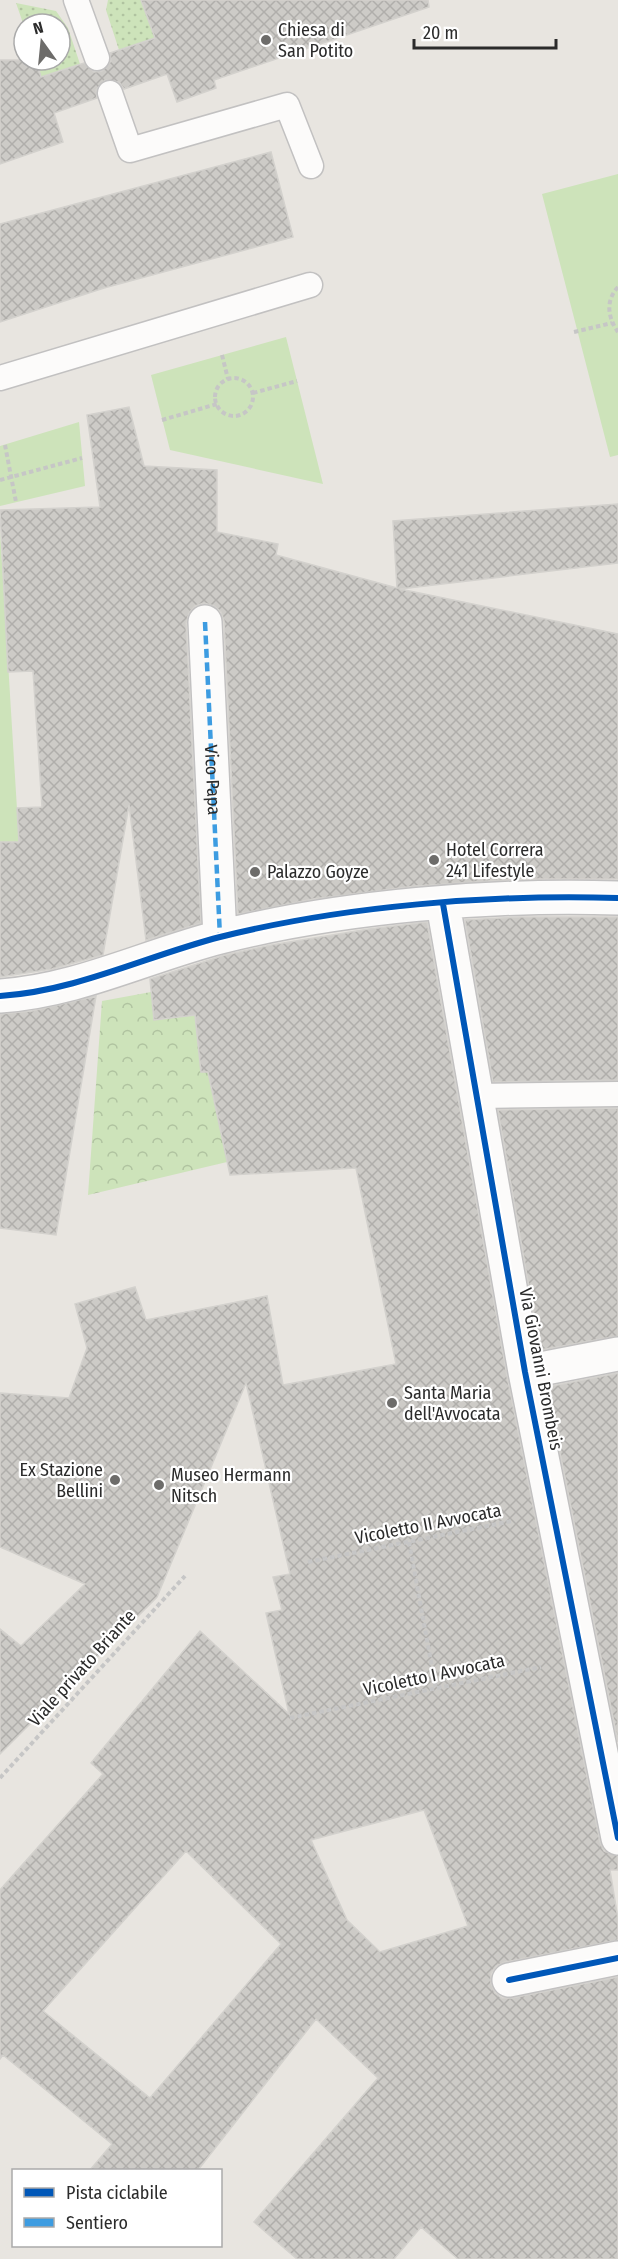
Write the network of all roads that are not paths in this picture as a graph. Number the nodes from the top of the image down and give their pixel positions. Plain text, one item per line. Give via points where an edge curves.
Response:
1 (76, 0) edge
2 (97, 58) dead end
3 (110, 93) dead end
4 (310, 166) dead end
5 (310, 285) dead end
6 (0, 378) edge
7 (205, 622) dead end
8 (618, 898) edge
9 (443, 904) junction
10 (220, 937) junction
11 (0, 996) edge
12 (618, 1094) edge
13 (478, 1096) junction
14 (618, 1354) edge
15 (525, 1372) junction
16 (618, 1838) edge
17 (618, 1958) edge
18 (509, 1980) dead end

1 - 2 lane
3 - 4 lane via 130,150 287,105
5 - 6 lane
7 - 10 street, Vico Papa
8 - 9 street via 571,896
9 - 10 street via 364,911
9 - 13 street, Via Giovanni Brombeis
10 - 11 street via 82,982
12 - 13 lane
13 - 15 street, Via Giovanni Brombeis
14 - 15 street
15 - 16 street, Via Giovanni Brombeis
17 - 18 street

